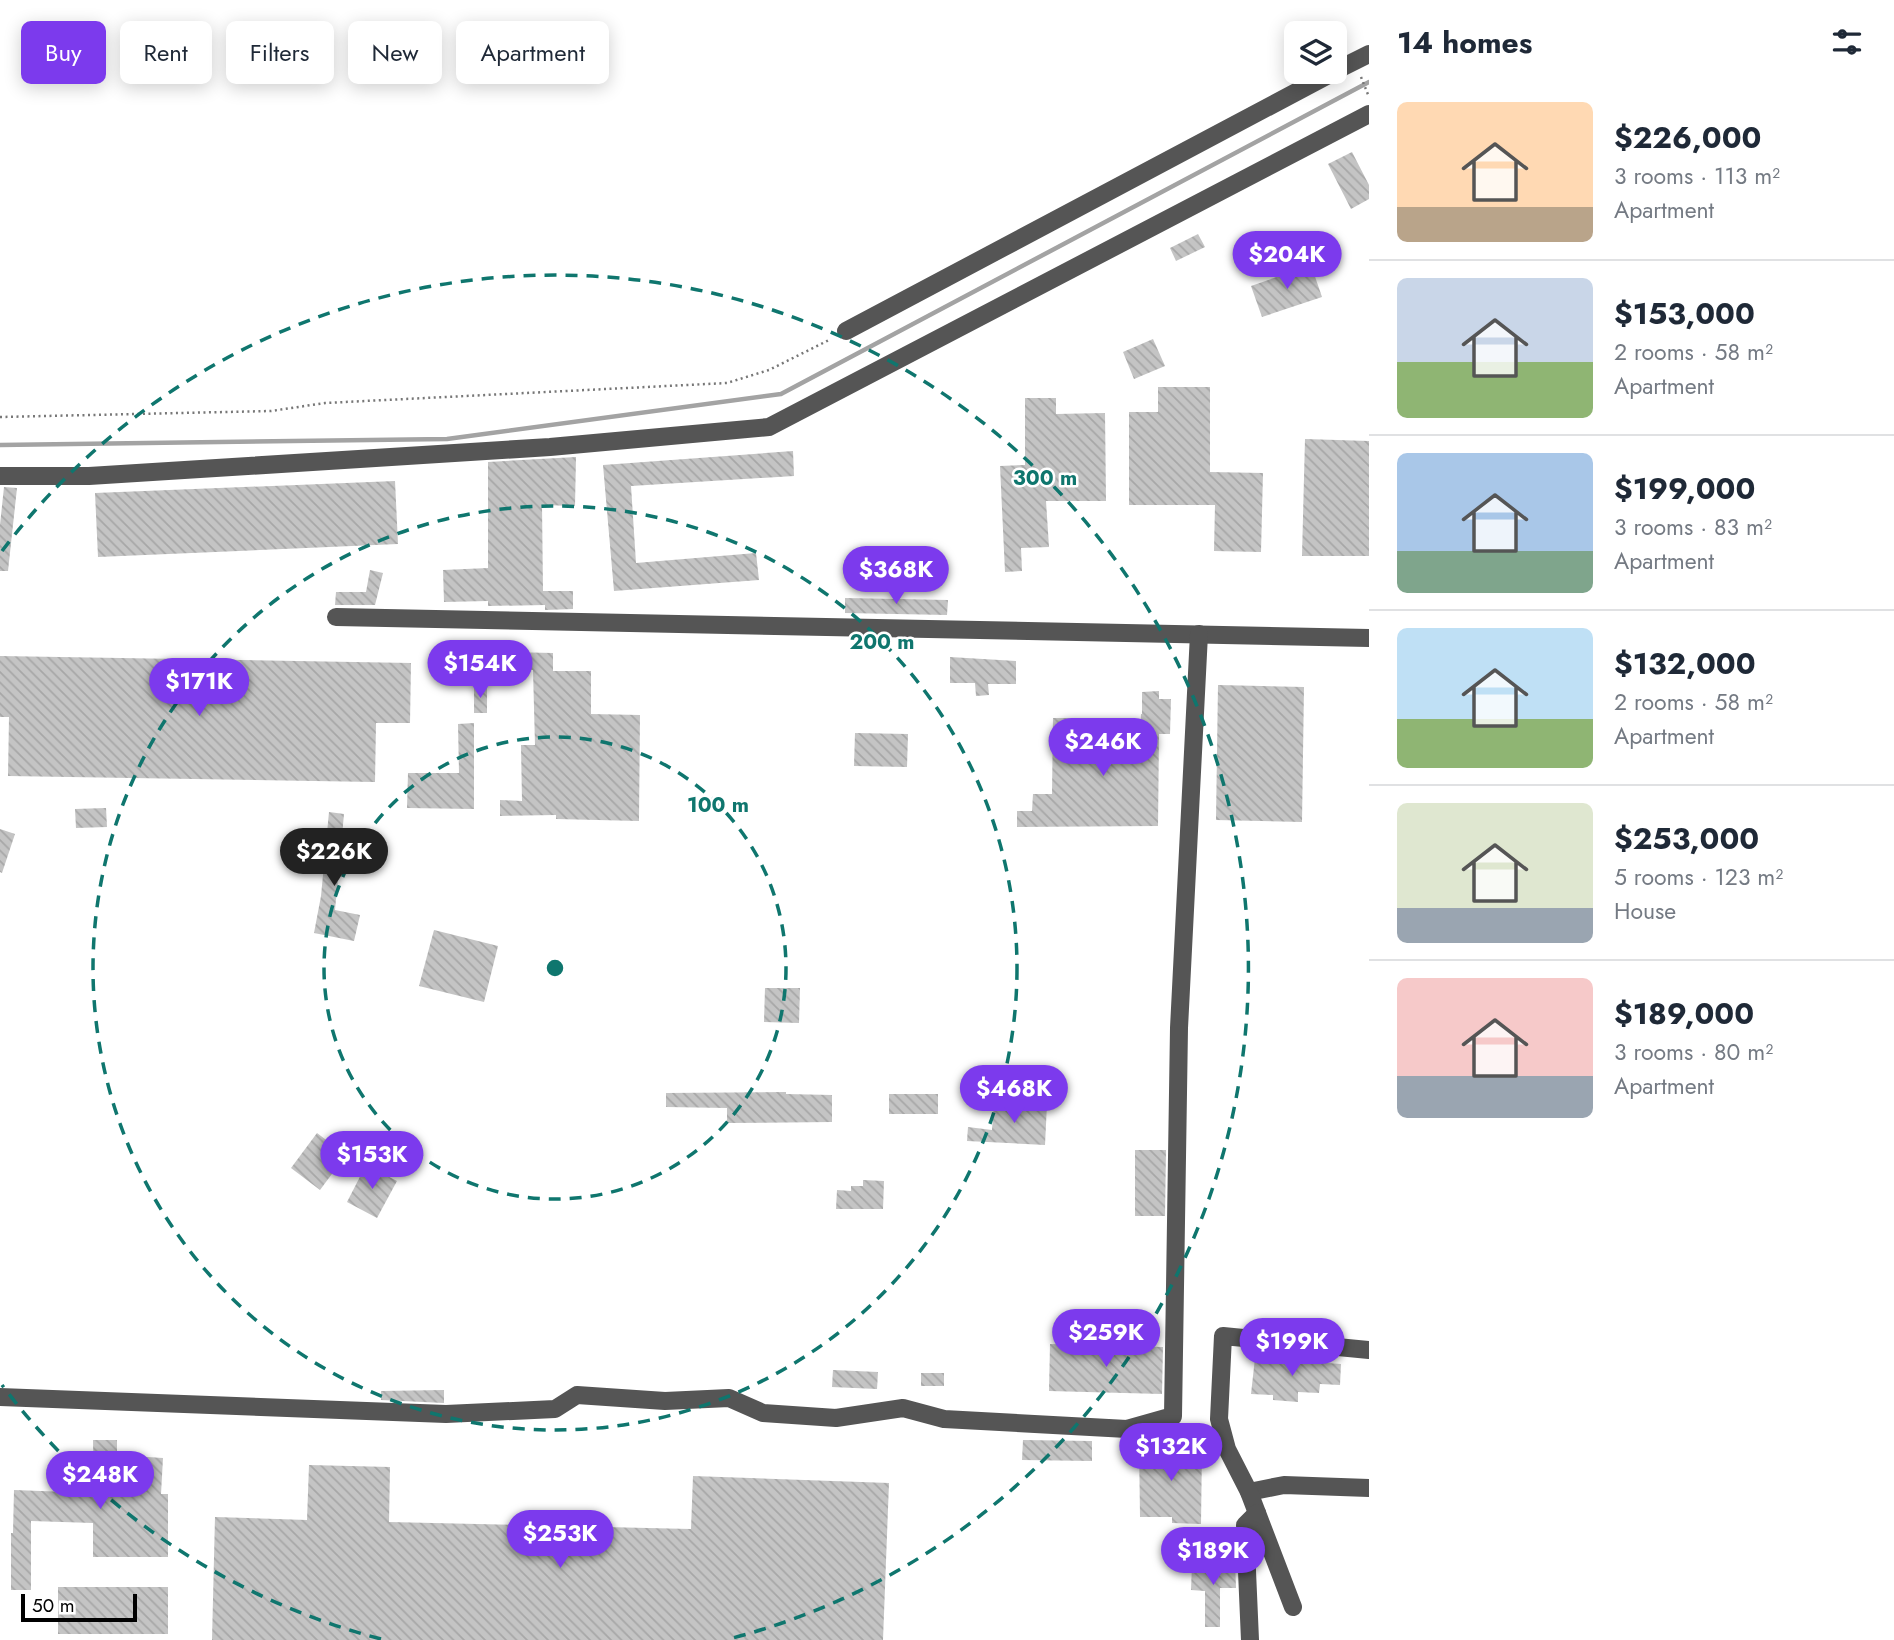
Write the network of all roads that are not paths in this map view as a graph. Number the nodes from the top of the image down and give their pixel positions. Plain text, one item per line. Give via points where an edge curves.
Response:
1 (1311, 84) edge
2 (1369, 114) edge
3 (846, 331) road end
4 (0, 476) edge
5 (336, 617) dead end
6 (1199, 634) junction
7 (1369, 638) edge
8 (1369, 1350) edge
9 (0, 1397) edge
10 (1369, 1489) edge
11 (1249, 1492) junction
12 (1257, 1513) junction
13 (1293, 1607) dead end
14 (1250, 1640) edge

1 - 3 street
2 - 4 street via 769,427 536,448 89,476
5 - 6 street
6 - 7 street
6 - 9 street via 1179,1028 1173,1416 1127,1429 944,1419 903,1408 836,1418 764,1413 729,1398 665,1401 577,1395 555,1409 446,1414
8 - 11 street via 1223,1336 1219,1419 1227,1449
10 - 11 street via 1284,1485
11 - 12 street
12 - 13 street
12 - 14 street via 1245,1525

